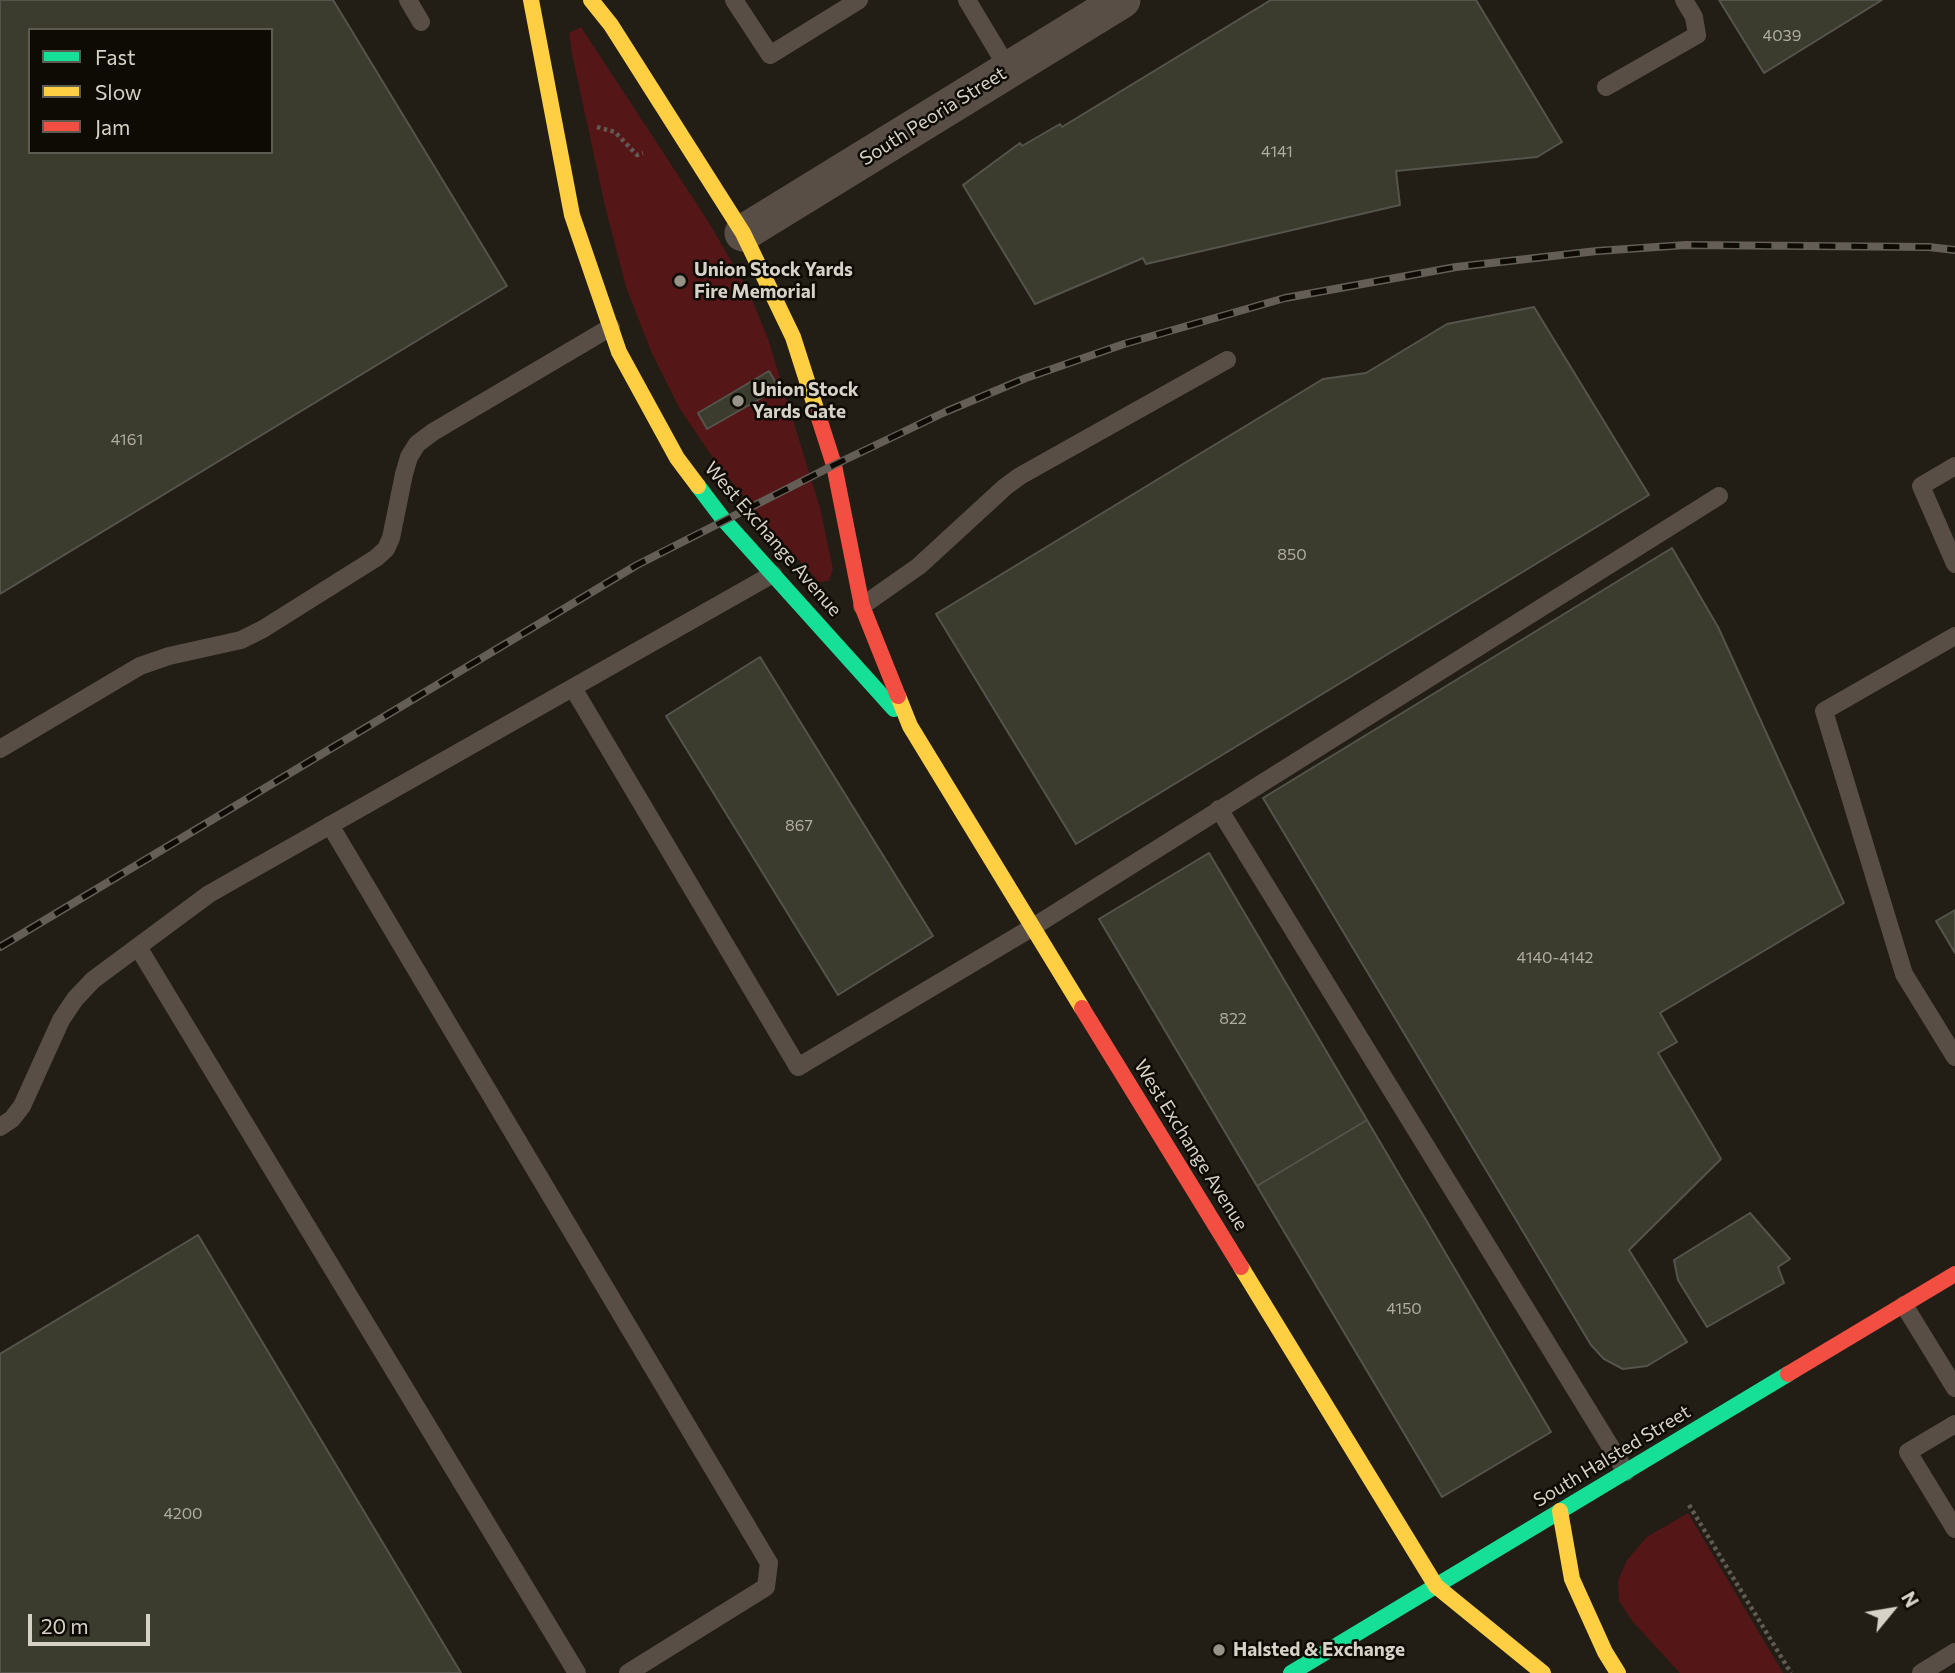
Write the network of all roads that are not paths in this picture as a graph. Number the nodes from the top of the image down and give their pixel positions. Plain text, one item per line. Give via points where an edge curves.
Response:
1 (408, 0) edge
2 (531, 0) edge
3 (591, 0) edge
4 (734, 0) edge
5 (967, 0) edge
6 (1122, 0) edge
7 (1684, 0) edge
8 (853, 1) edge
9 (421, 22) dead end
10 (1009, 70) junction
11 (1606, 87) dead end
12 (743, 233) junction
13 (611, 327) junction
14 (1227, 360) dead end
15 (1955, 466) edge
16 (1719, 496) dead end
17 (1955, 564) edge
18 (773, 574) junction
19 (862, 606) junction
20 (1955, 636) edge
21 (573, 688) junction
22 (910, 726) junction
23 (0, 749) edge
24 (1219, 809) junction
25 (330, 825) junction
26 (1033, 927) junction
27 (138, 947) junction
28 (1955, 1057) edge
29 (0, 1127) edge
30 (1955, 1274) edge
31 (1904, 1305) junction
32 (1955, 1388) edge
33 (1955, 1424) edge
34 (1626, 1472) junction
35 (1560, 1511) junction
36 (1955, 1529) edge
37 (1436, 1586) junction
38 (1955, 1652) edge
39 (578, 1673) edge
40 (628, 1673) edge
41 (1291, 1673) edge
42 (1543, 1673) edge
43 (1618, 1673) edge
44 (1921, 1673) edge

1 - 9 lane
2 - 13 street, West Exchange Avenue via 572,215
3 - 12 street, West Exchange Avenue via 611,24
4 - 8 lane via 770,55
5 - 10 lane
6 - 10 street, South Peoria Street
7 - 11 lane via 1694,16 1697,35
10 - 12 street, South Peoria Street
12 - 19 street, West Exchange Avenue via 793,337 826,439
13 - 18 street, West Exchange Avenue via 619,352 677,458
13 - 23 lane via 417,444 404,474 391,538 376,558 263,629 241,640 139,666
14 - 19 lane via 1020,476 919,566
15 - 17 lane via 1921,486
16 - 24 lane
18 - 21 lane
18 - 22 street, West Exchange Avenue
19 - 22 street, West Exchange Avenue
20 - 28 lane via 1824,711 1904,974
21 - 25 lane
21 - 26 lane via 798,1067
22 - 26 street, West Exchange Avenue
24 - 26 lane
24 - 34 lane
25 - 27 lane via 209,894
25 - 40 lane via 769,1563 766,1587
26 - 37 street, West Exchange Avenue
27 - 29 lane via 75,999 22,1105
27 - 39 lane
30 - 31 street, South Halsted Street
31 - 32 lane
31 - 34 street, South Halsted Street
33 - 36 lane via 1908,1452
34 - 35 street, South Halsted Street
35 - 37 street, South Halsted Street
35 - 43 street via 1572,1579
37 - 41 street, South Halsted Street
37 - 42 street, West Exchange Avenue
38 - 44 lane

